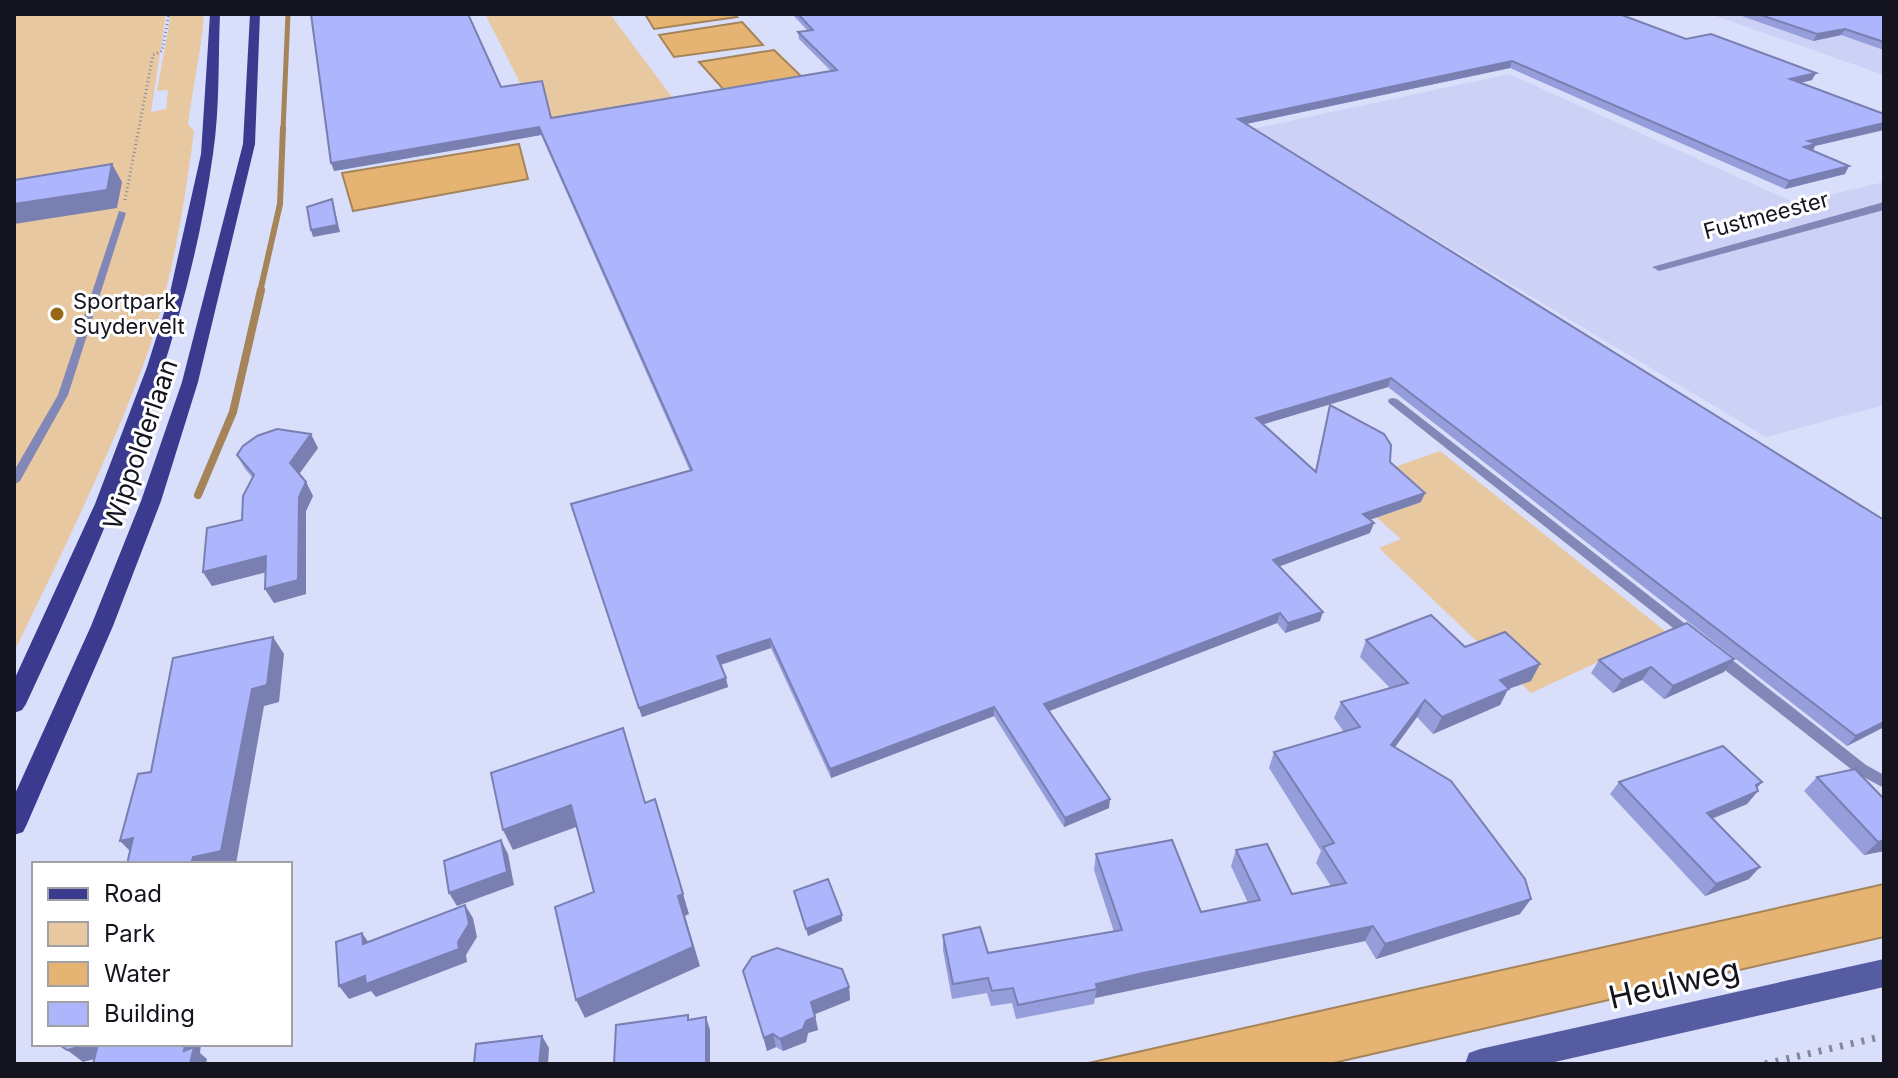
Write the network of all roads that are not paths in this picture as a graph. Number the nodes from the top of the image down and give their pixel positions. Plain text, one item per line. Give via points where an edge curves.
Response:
1 (215, 14) edge
2 (255, 14) edge
3 (1884, 206) edge
4 (122, 213) road end
5 (1659, 267) dead end
6 (1393, 401) dead end
7 (14, 481) edge
8 (14, 704) edge
9 (1884, 782) edge
10 (14, 824) edge
11 (1884, 973) edge
12 (1480, 1064) edge

1 - 8 main road, Wippolderlaan via 207,152 165,341 101,510
2 - 10 main road, Wippolderlaan via 249,144 190,382 107,612
3 - 5 street, Fustmeester
4 - 7 lane via 63,395
6 - 9 lane
11 - 12 main road, Heulweg

